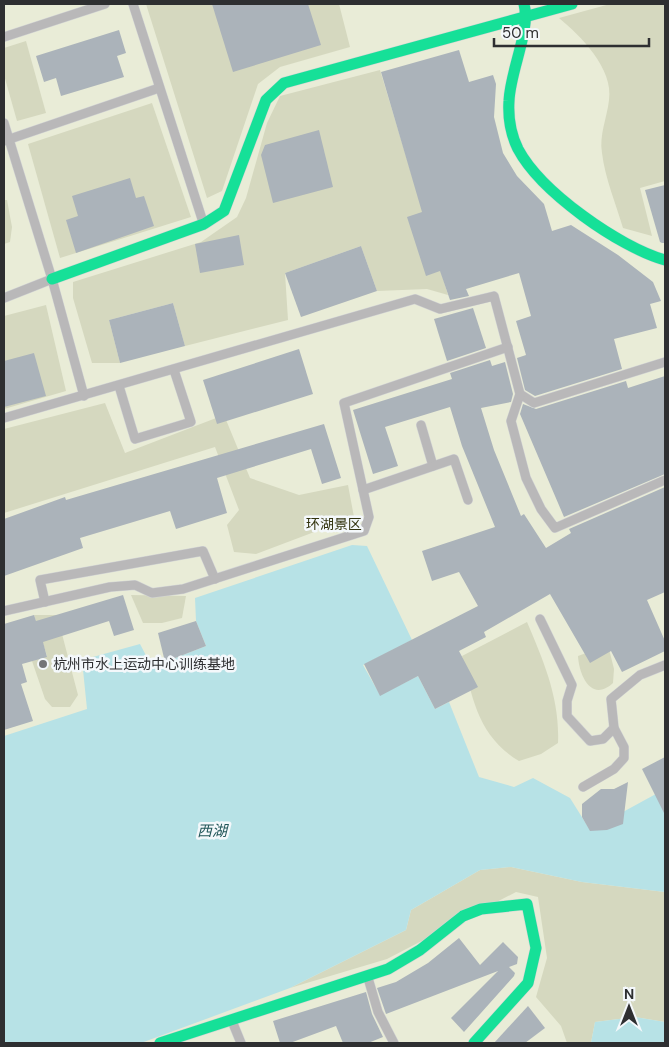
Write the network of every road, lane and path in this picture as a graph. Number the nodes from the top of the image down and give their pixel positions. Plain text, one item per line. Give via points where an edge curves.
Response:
1 (105, 4) edge
2 (132, 4) edge
3 (524, 4) edge
4 (572, 4) edge
5 (527, 16) junction
6 (4, 37) edge
7 (159, 88) junction
8 (4, 123) edge
9 (6, 140) edge
10 (204, 224) junction
11 (665, 260) edge
12 (52, 279) junction
13 (4, 298) edge
14 (508, 347) junction
15 (665, 362) edge
16 (174, 370) junction
17 (119, 386) junction
18 (520, 394) junction
19 (84, 396) junction
20 (4, 418) edge
21 (421, 425) dead end
22 (433, 466) junction
23 (665, 480) edge
24 (363, 490) junction
25 (468, 500) dead end
26 (215, 579) junction
27 (45, 602) junction
28 (4, 611) edge
29 (540, 619) dead end
30 (665, 665) edge
31 (614, 728) junction
32 (583, 787) dead end
33 (367, 975) junction
34 (232, 1018) junction
35 (160, 1043) edge
36 (241, 1043) edge
37 (394, 1043) edge
38 (474, 1043) edge

1 - 6 lane
2 - 7 lane
3 - 5 street
4 - 5 street
5 - 10 street via 284,83 266,100 224,211
5 - 11 street via 510,100 510,127 515,144 530,168 580,214 609,234
7 - 9 lane
7 - 10 lane
8 - 9 lane
9 - 12 lane
10 - 12 street
12 - 13 lane
12 - 19 lane
14 - 16 lane via 494,296 440,309 415,299
14 - 18 lane
14 - 24 lane via 344,403
15 - 18 lane via 534,403
16 - 17 lane
16 - 17 lane via 191,422 135,439
17 - 19 lane
18 - 23 lane via 511,421 526,478 541,509 555,528
19 - 20 lane
21 - 22 lane
22 - 24 lane
22 - 25 lane via 454,459
24 - 26 lane via 369,517 364,531
26 - 27 lane via 183,589 152,593 135,584 110,587
26 - 27 lane via 203,550 40,580
27 - 28 lane
29 - 31 lane via 572,685 567,716 590,741 604,739
30 - 31 lane via 640,676 611,699
31 - 32 lane via 624,747 624,758 614,769
33 - 34 street
33 - 37 lane via 378,1012
33 - 38 street via 388,969 420,950 463,916 481,909 527,904 536,948 528,983
34 - 35 street
34 - 36 lane

